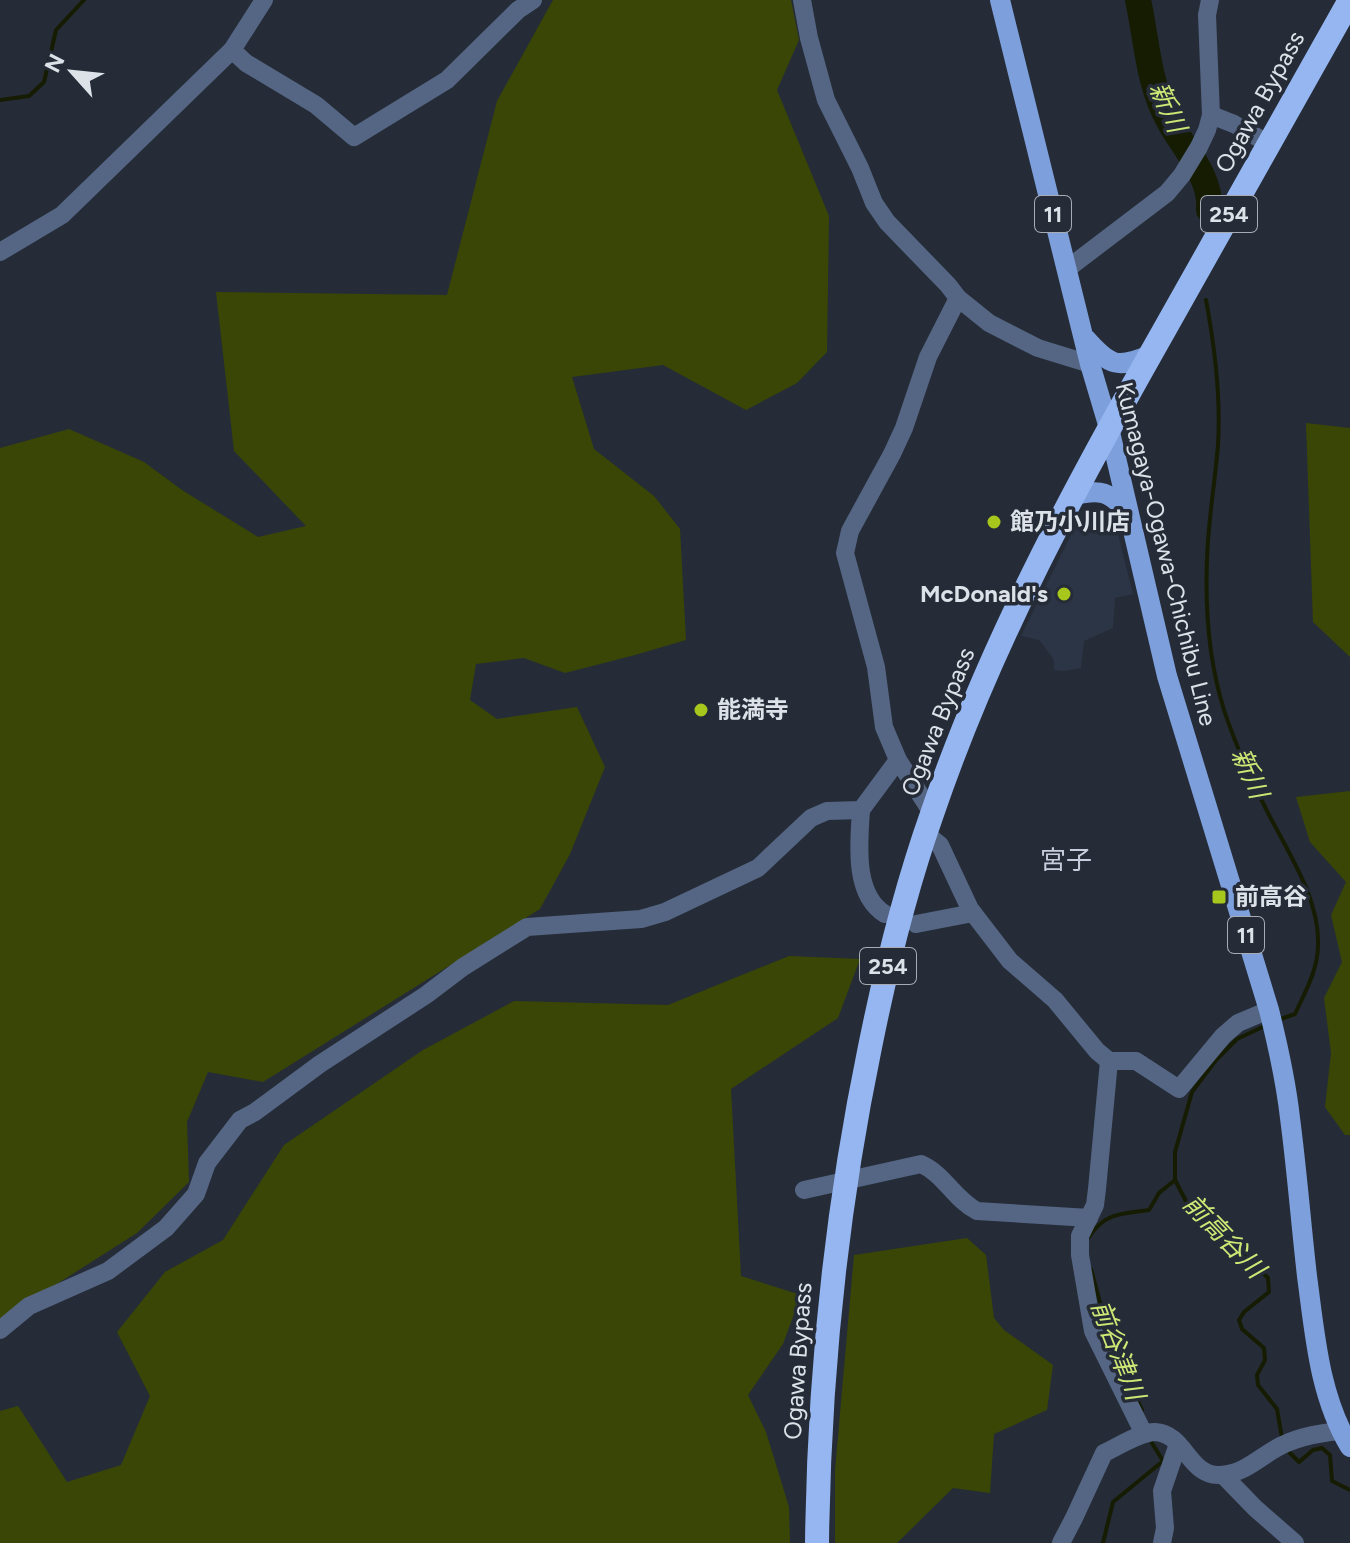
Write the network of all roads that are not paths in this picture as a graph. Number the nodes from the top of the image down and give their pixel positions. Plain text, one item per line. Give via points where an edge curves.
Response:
1 (264, 0) edge
2 (533, 0) edge
3 (802, 0) edge
4 (1000, 0) edge
5 (1210, 0) edge
6 (1350, 0) edge
7 (232, 50) junction
8 (1211, 115) junction
9 (1269, 144) junction
10 (0, 252) edge
11 (1067, 269) junction
12 (958, 298) junction
13 (1083, 336) junction
14 (1150, 355) junction
15 (1090, 364) junction
16 (1109, 428) junction
17 (1074, 495) junction
18 (1128, 513) junction
19 (898, 760) junction
20 (861, 810) junction
21 (929, 823) junction
22 (973, 913) junction
23 (885, 914) dead end
24 (916, 924) dead end
25 (1269, 1010) junction
26 (1109, 1061) junction
27 (811, 1188) dead end
28 (1089, 1218) junction
29 (0, 1330) edge
30 (1144, 1434) junction
31 (1345, 1439) edge
32 (1178, 1444) junction
33 (1223, 1475) junction
34 (817, 1543) edge
35 (1061, 1543) edge
36 (1162, 1543) edge
37 (1295, 1543) edge

1 - 7 street
2 - 7 street via 447,80 354,137
3 - 12 street via 826,100 874,203
4 - 11 main road, Kumagaya-Ogawa-Chichibu Line / 11
5 - 8 street
6 - 9 highway, Ogawa Bypass / 254
7 - 10 street via 62,215
8 - 9 street
8 - 11 street via 1199,147 1167,193
9 - 14 highway, Ogawa Bypass / 254
11 - 13 main road, Kumagaya-Ogawa-Chichibu Line / 11
12 - 15 street via 989,323 1038,348
12 - 19 street via 928,357 892,454 850,531 845,553 876,667 884,727
13 - 14 main road via 1099,354 1120,364
13 - 15 main road, Kumagaya-Ogawa-Chichibu Line / 11
14 - 16 highway, Ogawa Bypass / 254
15 - 16 main road, Kumagaya-Ogawa-Chichibu Line / 11
16 - 17 highway, Ogawa Bypass / 254
16 - 18 main road, Kumagaya-Ogawa-Chichibu Line / 11
17 - 18 main road via 1106,493
17 - 21 highway, Ogawa Bypass / 254 via 991,664
18 - 25 main road, Kumagaya-Ogawa-Chichibu Line / 11 via 1167,676
19 - 20 street
19 - 21 street
20 - 23 street via 864,881 870,901
20 - 29 street via 827,811 811,818 758,868 665,912 641,919 527,927 240,1120 207,1163 196,1194 166,1228 108,1271 29,1306
21 - 22 street
21 - 34 highway, Ogawa Bypass / 254 via 879,1004 844,1187 825,1349
22 - 24 street
22 - 26 street via 1010,961 1055,1000
25 - 26 street via 1231,1029 1179,1089 1136,1061
25 - 31 main road, Kumagaya-Ogawa-Chichibu Line / 11 via 1290,1117 1320,1366
26 - 28 street via 1095,1205
27 - 28 street via 921,1164 977,1211
28 - 30 street via 1080,1236 1080,1255 1093,1331
30 - 32 street via 1166,1435
30 - 35 street via 1104,1453
31 - 33 street via 1313,1434
32 - 33 street via 1204,1472
32 - 36 street via 1162,1491
33 - 37 street

